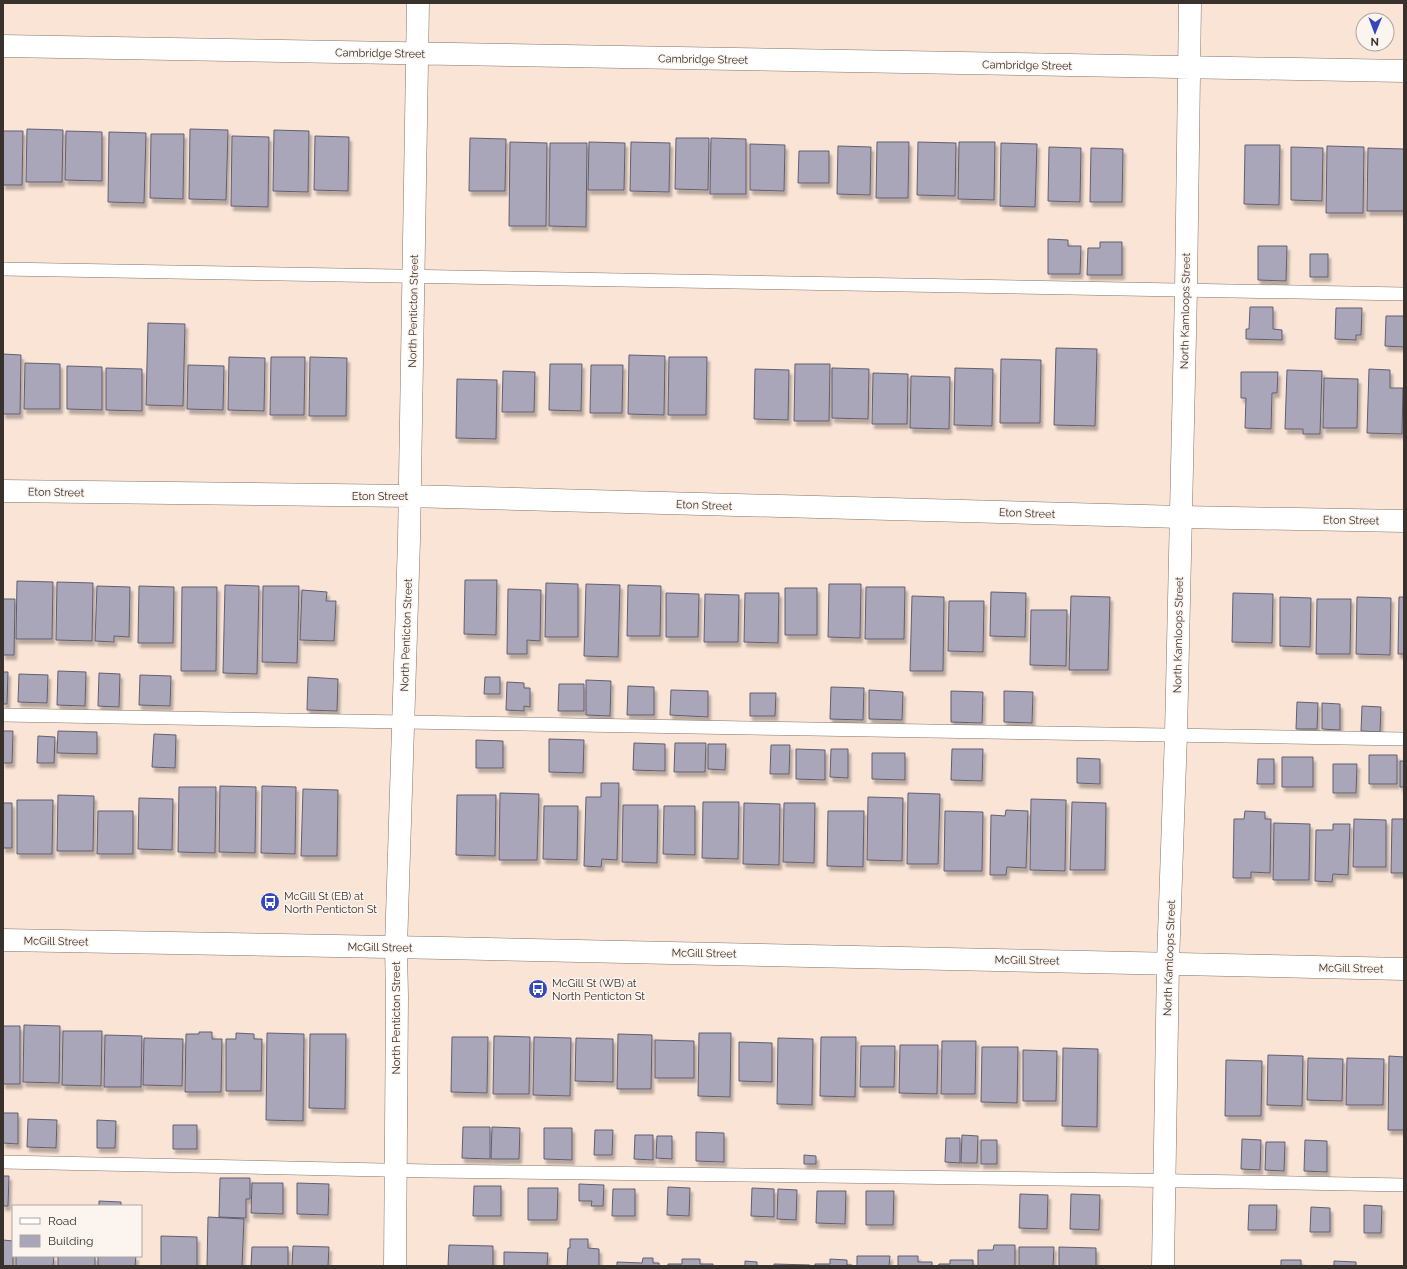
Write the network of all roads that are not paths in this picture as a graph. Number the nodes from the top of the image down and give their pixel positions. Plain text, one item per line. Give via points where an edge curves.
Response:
1 (418, 3) edge
2 (1190, 3) edge
3 (3, 46) edge
4 (417, 53) junction
5 (1188, 68) junction
6 (1404, 71) edge
7 (3, 269) edge
8 (413, 277) junction
9 (1186, 290) junction
10 (1404, 294) edge
11 (3, 491) edge
12 (409, 496) junction
13 (1181, 518) junction
14 (1404, 521) edge
15 (3, 715) edge
16 (403, 723) junction
17 (1176, 734) junction
18 (1404, 739) edge
19 (3, 940) edge
20 (396, 947) junction
21 (1168, 963) junction
22 (1404, 969) edge
23 (3, 1162) edge
24 (396, 1170) junction
25 (1165, 1180) junction
26 (1404, 1185) edge
27 (395, 1266) edge
28 (1163, 1266) edge

1 - 4 street, North Penticton Street
2 - 5 street, North Kamloops Street
3 - 4 street, Cambridge Street
4 - 5 street, Cambridge Street
4 - 8 street, North Penticton Street
5 - 6 street, Cambridge Street
5 - 9 street, North Kamloops Street
7 - 8 lane
8 - 9 lane
8 - 12 street, North Penticton Street
9 - 10 lane
9 - 13 street, North Kamloops Street
11 - 12 street, Eton Street
12 - 13 street, Eton Street
12 - 16 street, North Penticton Street
13 - 14 street, Eton Street
13 - 17 street, North Kamloops Street
15 - 16 lane
16 - 17 lane
16 - 20 street, North Penticton Street
17 - 18 lane
17 - 21 street, North Kamloops Street
19 - 20 street, McGill Street
20 - 21 street, McGill Street
20 - 24 street, North Penticton Street
21 - 22 street, McGill Street
21 - 25 street, North Kamloops Street
23 - 24 lane
24 - 25 lane
24 - 27 street, North Penticton Street
25 - 26 lane
25 - 28 street, North Kamloops Street

